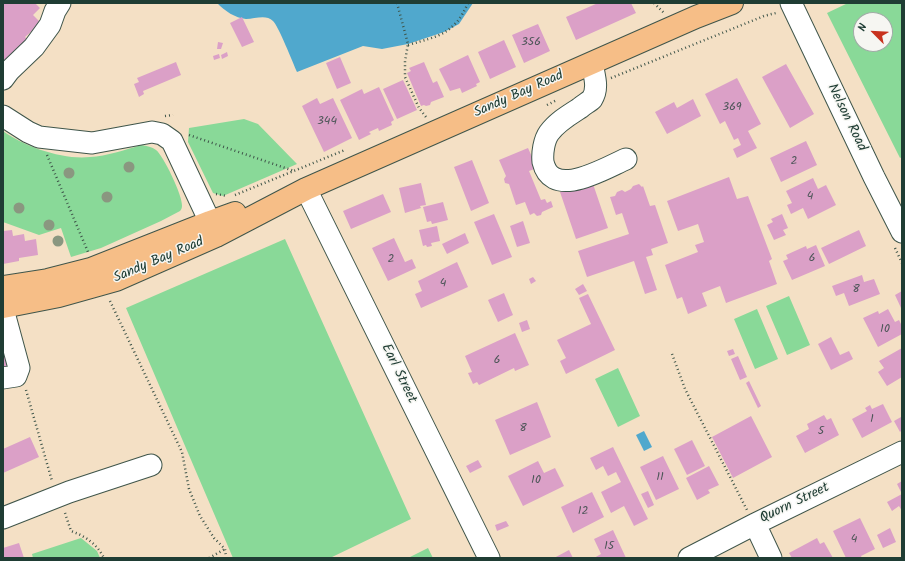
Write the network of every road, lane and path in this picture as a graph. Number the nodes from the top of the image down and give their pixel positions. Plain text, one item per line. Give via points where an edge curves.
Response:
1 (60, 3) edge
2 (397, 3) edge
3 (468, 3) edge
4 (791, 3) edge
5 (726, 4) edge
6 (408, 45) junction
7 (592, 63) junction
8 (3, 79) edge
9 (3, 116) edge
10 (426, 117) dead end
11 (162, 134) junction
12 (39, 137) junction
13 (626, 159) dead end
14 (294, 171) dead end
15 (306, 189) junction
16 (213, 229) junction
17 (902, 232) edge
18 (90, 257) dead end
19 (3, 287) edge
20 (112, 303) dead end
21 (3, 308) edge
22 (672, 354) dead end
23 (11, 373) edge
24 (902, 452) edge
25 (151, 465) dead end
26 (61, 489) junction
27 (65, 513) dead end
28 (3, 518) edge
29 (755, 524) junction
30 (225, 549) junction
31 (104, 558) edge
32 (209, 558) edge
33 (226, 558) edge
34 (489, 558) edge
35 (689, 558) edge
36 (771, 558) edge

1 - 8 street via 50,25 34,47
2 - 6 path
3 - 6 path via 456,24 443,34
4 - 17 street, Nelson Road
5 - 7 main road, Sandy Bay Road
6 - 10 path via 405,77 419,108
7 - 13 street via 596,89 591,100 558,123 548,134 542,152 548,174 554,179 578,180
7 - 15 main road, Sandy Bay Road
9 - 12 street
11 - 12 street via 152,132 92,143
11 - 14 path via 186,134
11 - 16 street via 172,141
12 - 18 path
15 - 16 main road, Sandy Bay Road
15 - 34 street, Earl Street
16 - 19 main road, Sandy Bay Road via 91,269 48,280
16 - 21 main road, Sandy Bay Road via 111,282
20 - 30 path via 182,452 189,489 200,516 214,538
21 - 23 street
22 - 29 path via 685,389
23 - 26 path
24 - 29 street, Quorn Street
25 - 26 street
26 - 28 street
27 - 31 path via 71,531 92,542
29 - 35 street, Quorn Street
29 - 36 street
30 - 32 path
30 - 33 path

